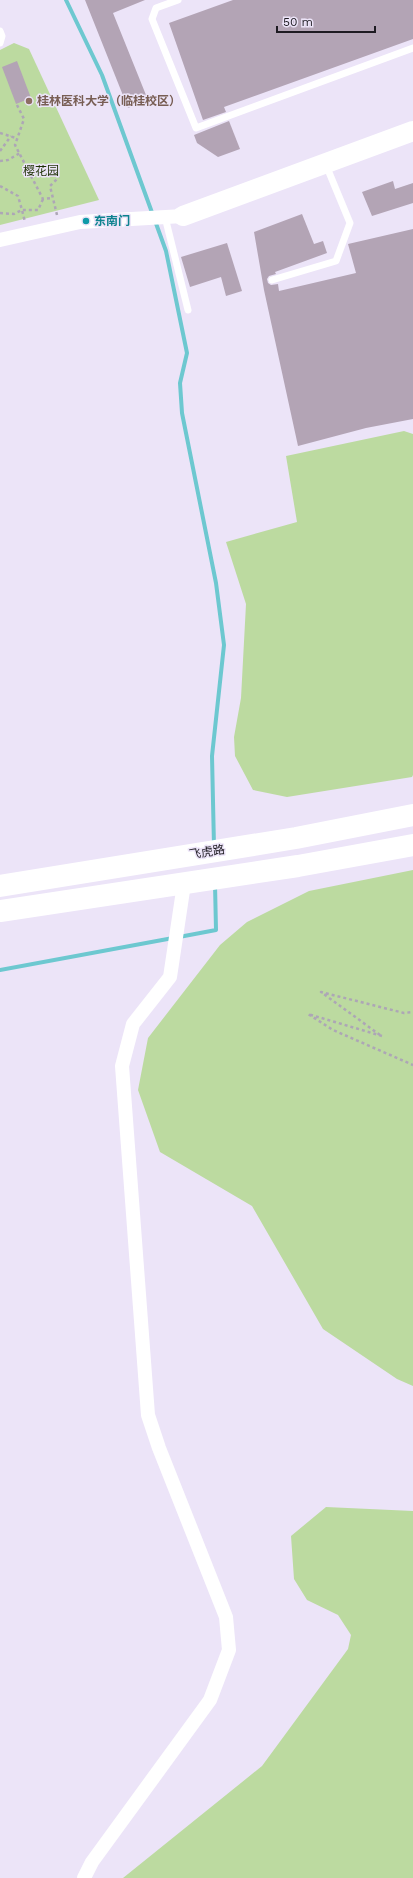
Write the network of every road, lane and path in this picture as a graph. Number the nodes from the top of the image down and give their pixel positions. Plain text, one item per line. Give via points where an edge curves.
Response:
1 (178, 0) edge
2 (0, 31) edge
3 (0, 44) edge
4 (413, 48) edge
5 (17, 105) dead end
6 (413, 131) edge
7 (0, 133) edge
8 (11, 136) junction
9 (16, 138) junction
10 (0, 151) edge
11 (20, 153) junction
12 (0, 161) edge
13 (325, 163) junction
14 (59, 177) dead end
15 (0, 186) edge
16 (53, 198) junction
17 (43, 199) junction
18 (22, 210) junction
19 (0, 213) edge
20 (164, 217) junction
21 (59, 227) junction
22 (28, 234) junction
23 (0, 240) edge
24 (272, 280) dead end
25 (188, 310) dead end
26 (413, 815) edge
27 (413, 845) edge
28 (184, 884) junction
29 (0, 886) edge
30 (0, 912) edge
31 (413, 1012) edge
32 (413, 1065) edge
33 (84, 1878) edge

1 - 4 lane via 156,8 152,19 196,128
2 - 3 lane
5 - 9 path via 24,119
6 - 13 street
7 - 8 path
8 - 9 path
8 - 10 path
9 - 11 path via 15,145
11 - 12 path via 8,160
11 - 17 path
13 - 20 street
13 - 24 lane via 350,223 336,261
14 - 16 path via 50,186
15 - 18 path via 18,196
16 - 17 path
16 - 21 path
17 - 18 path via 38,210
18 - 19 path via 14,214
18 - 22 path
20 - 21 street via 80,222
20 - 25 lane
21 - 22 street
22 - 23 street
26 - 29 main road, 飞虎路 via 296,838
27 - 28 main road
28 - 30 main road
28 - 33 street via 170,977 133,1024 122,1066 148,1415 226,1617 229,1650 210,1700 92,1862
31 - 32 path via 404,1013 321,992 382,1036 308,1014 333,1030

